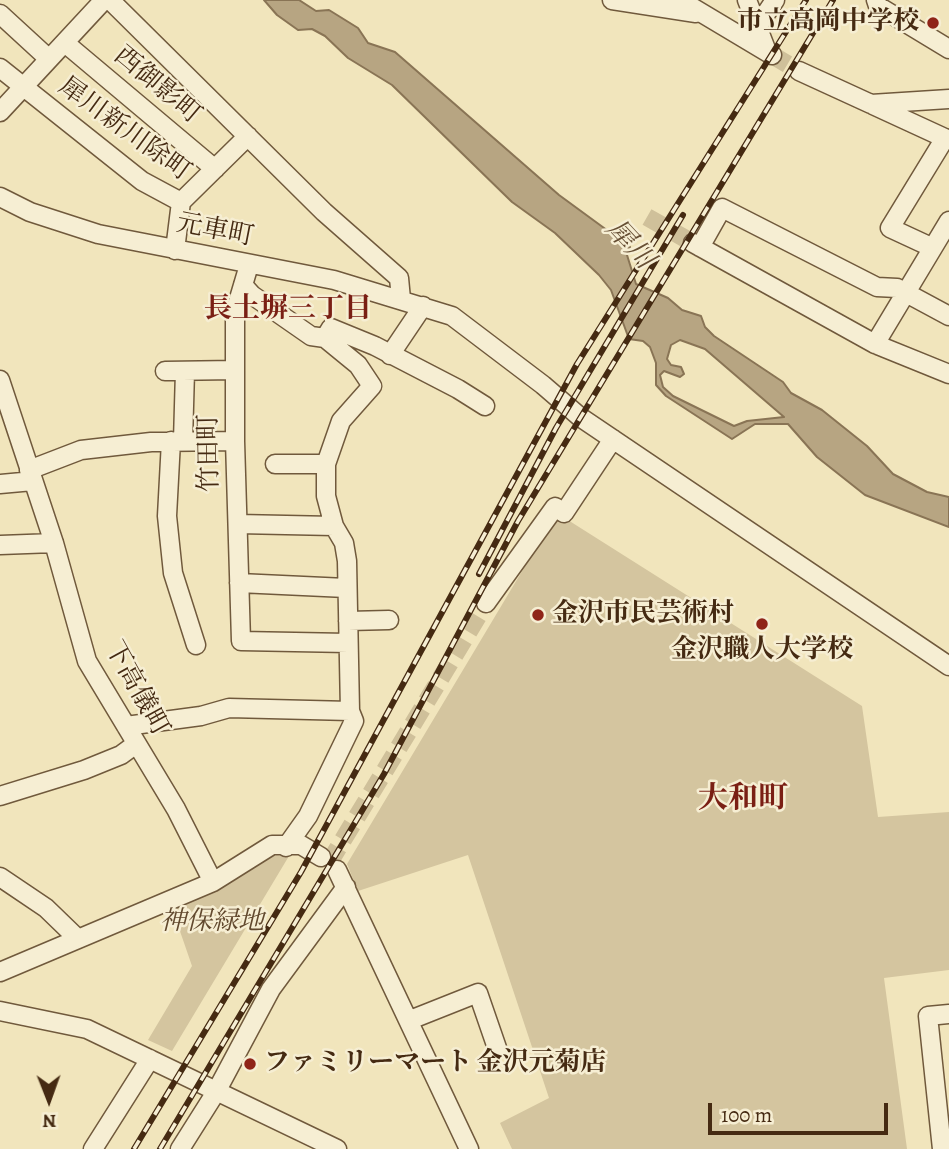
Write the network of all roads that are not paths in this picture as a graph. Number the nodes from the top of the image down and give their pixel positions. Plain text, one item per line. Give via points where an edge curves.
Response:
1 (104, 0) edge
2 (110, 0) edge
3 (612, 0) edge
4 (680, 0) edge
5 (747, 0) edge
6 (775, 0) edge
7 (876, 0) edge
8 (0, 14) edge
9 (703, 14) junction
10 (757, 27) junction
11 (65, 43) junction
12 (949, 49) edge
13 (49, 59) junction
14 (0, 68) edge
15 (799, 71) tunnel mouth
16 (23, 87) junction
17 (949, 99) edge
18 (871, 104) junction
19 (0, 112) edge
20 (248, 136) junction
21 (947, 139) edge
22 (215, 169) junction
23 (0, 197) edge
24 (181, 202) junction
25 (949, 221) edge
26 (932, 247) junction
27 (176, 250) junction
28 (249, 265) junction
29 (243, 285) junction
30 (905, 294) junction
31 (401, 299) junction
32 (423, 306) junction
33 (949, 316) edge
34 (325, 338) junction
35 (875, 344) junction
36 (390, 355) junction
37 (186, 370) junction
38 (235, 370) junction
39 (165, 371) dead end
40 (949, 374) edge
41 (0, 380) edge
42 (485, 406) dead end
43 (613, 439) junction
44 (177, 441) junction
45 (235, 441) junction
46 (275, 464) dead end
47 (326, 464) junction
48 (31, 475) junction
49 (0, 484) edge
50 (238, 524) junction
51 (334, 526) junction
52 (54, 543) junction
53 (0, 545) edge
54 (239, 583) junction
55 (346, 588) junction
56 (486, 603) tunnel mouth
57 (389, 620) dead end
58 (348, 621) junction
59 (348, 643) junction
60 (195, 645) dead end
61 (949, 666) edge
62 (350, 711) junction
63 (126, 726) junction
64 (136, 744) junction
65 (0, 796) edge
66 (286, 847) junction
67 (321, 857) dead end
68 (337, 870) dead end
69 (0, 877) edge
70 (213, 882) junction
71 (346, 887) junction
72 (77, 937) junction
73 (0, 972) edge
74 (0, 1011) edge
75 (949, 1014) edge
76 (410, 1020) junction
77 (497, 1048) dead end
78 (150, 1059) junction
79 (216, 1092) junction
80 (318, 1144) edge
81 (93, 1149) edge
82 (180, 1149) edge
83 (337, 1149) edge
84 (470, 1149) edge
85 (942, 1149) edge

1 - 11 street
2 - 20 street
3 - 9 street
4 - 9 street
5 - 10 street
6 - 10 street
7 - 12 street via 878,6
8 - 13 street
9 - 10 street via 769,52
11 - 13 street
11 - 22 street, 西御影町
13 - 16 street
14 - 16 street, 犀川新川除町
15 - 18 street
16 - 19 street
16 - 24 street, 犀川新川除町 via 142,181
17 - 18 street
18 - 21 street
20 - 22 street
20 - 31 street via 399,278
21 - 26 street via 890,228
22 - 24 street
23 - 27 street, 元車町 via 98,234
24 - 27 street, 犀川新川除町
25 - 26 street
26 - 30 street
27 - 28 street, 元車町
28 - 29 street, 竹田町
28 - 31 street, 元車町 via 334,280
29 - 34 street via 311,336
29 - 38 street, 竹田町 via 235,312
30 - 33 street
30 - 35 street
30 - 35 street via 897,288 877,287 722,208 697,245
31 - 32 street, 元車町
32 - 36 street
32 - 43 street, 元車町 via 452,316
34 - 36 street via 331,328
34 - 47 street via 358,365 372,386 341,421
35 - 40 street
36 - 42 street
37 - 38 street
37 - 39 street
37 - 44 street
38 - 45 street, 竹田町
41 - 48 street, 下高儀町
43 - 56 street via 564,513 555,507
43 - 61 street, 元車町
44 - 45 street
44 - 48 street via 81,450
44 - 60 street via 167,516 173,573
45 - 50 street, 竹田町
46 - 47 street
47 - 51 street via 326,496
48 - 49 street
48 - 52 street, 下高儀町
50 - 51 street
50 - 54 street, 竹田町
51 - 55 street via 344,543
52 - 53 street
52 - 63 street, 下高儀町 via 87,661
54 - 55 street
54 - 59 street, 竹田町 via 241,641
55 - 58 street
57 - 58 street
58 - 59 street
59 - 62 street
62 - 63 street via 229,708
62 - 66 street via 354,721 307,816
63 - 64 street, 下高儀町
64 - 65 street via 84,770
64 - 70 street, 下高儀町
66 - 67 street via 301,845
66 - 70 street via 272,845
68 - 71 street
69 - 72 street via 46,908
70 - 72 street
71 - 76 street
71 - 79 street via 271,989
72 - 73 street
74 - 78 street via 87,1029
75 - 85 street via 928,1016
76 - 77 street via 478,993
76 - 84 street
78 - 79 street
78 - 81 street
79 - 80 street
79 - 82 street
80 - 83 street

